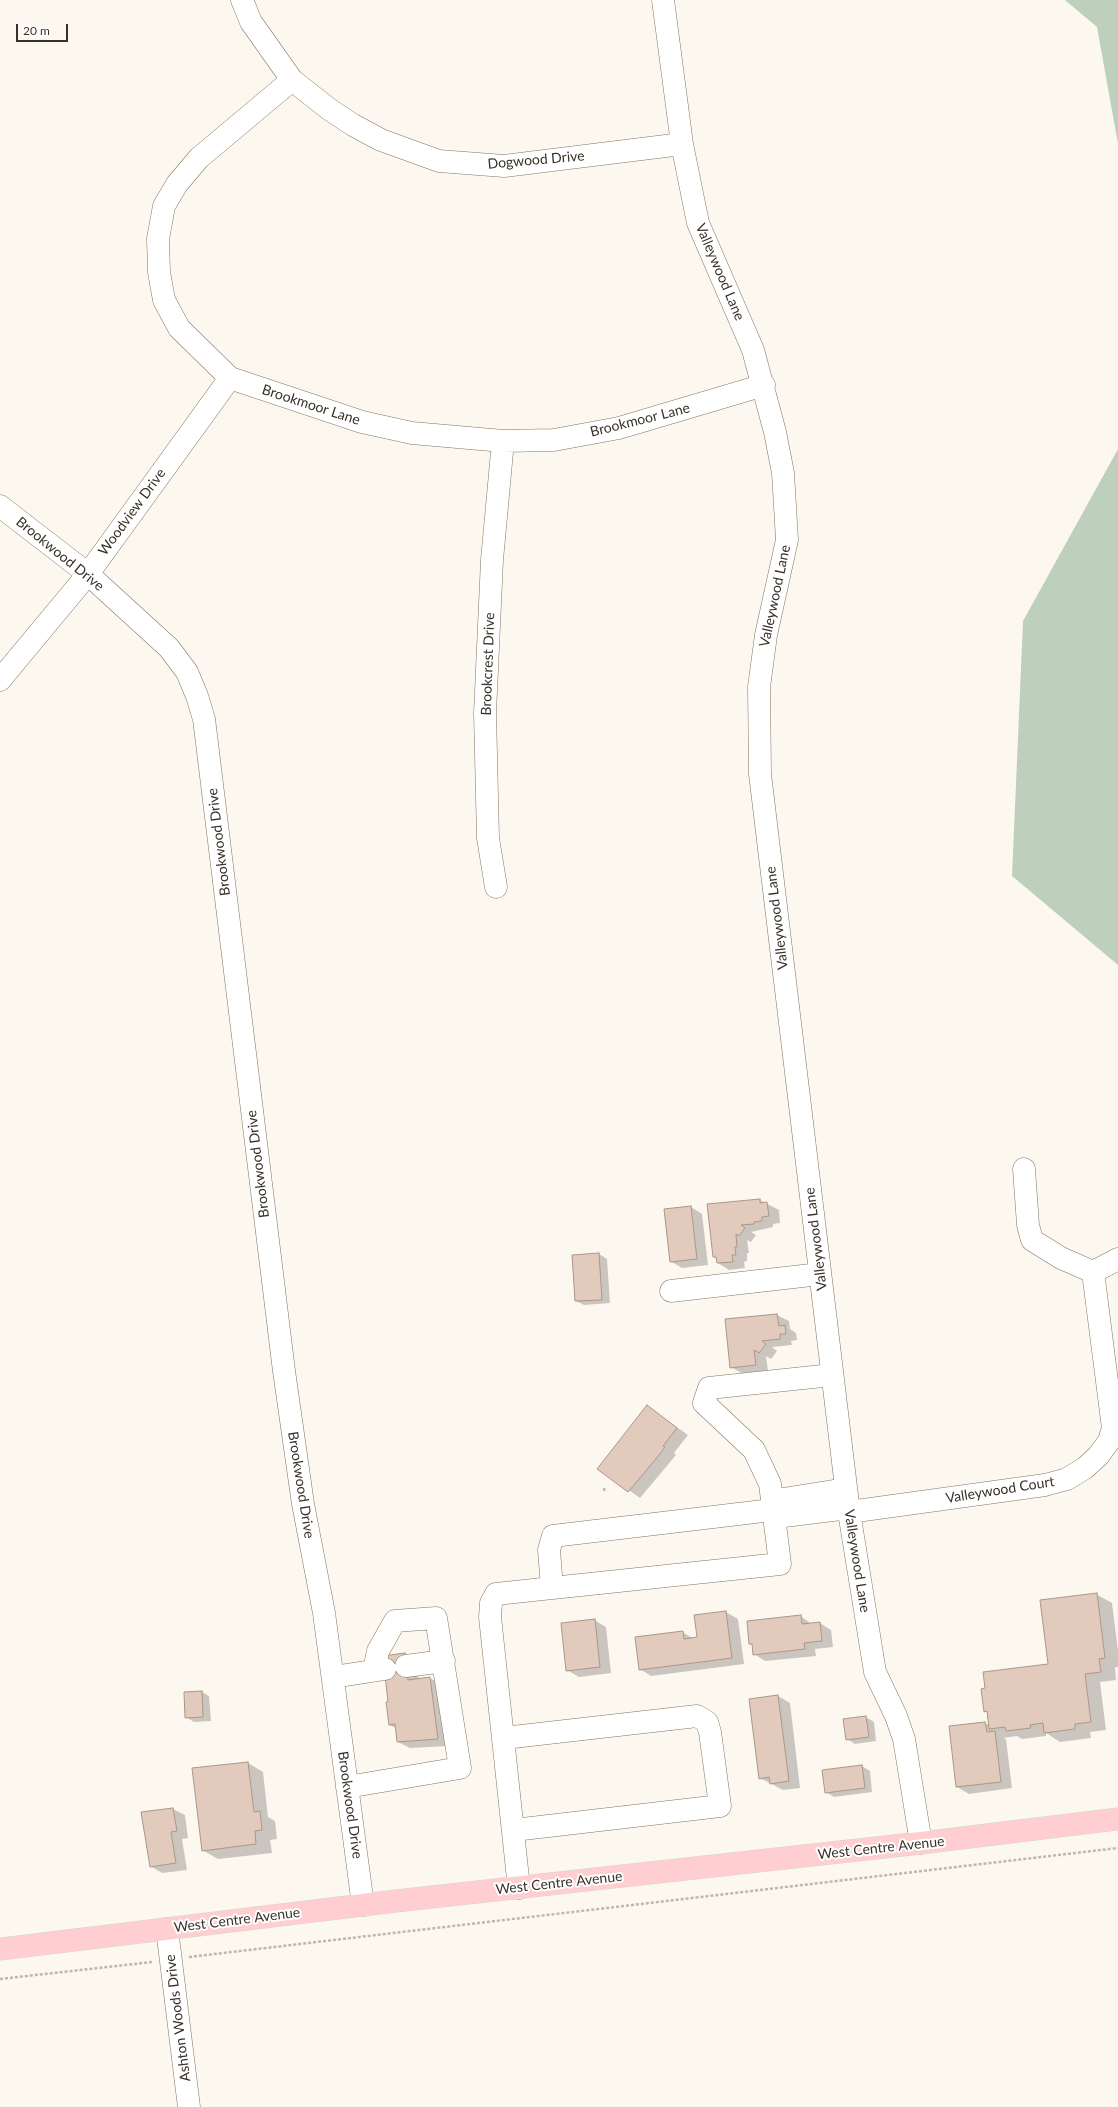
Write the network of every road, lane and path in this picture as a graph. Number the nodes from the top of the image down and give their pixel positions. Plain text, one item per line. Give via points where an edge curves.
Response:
1 (242, 0) edge
2 (663, 0) edge
3 (292, 80) junction
4 (682, 144) junction
5 (230, 378) junction
6 (764, 384) junction
7 (503, 441) junction
8 (0, 506) edge
9 (88, 574) junction
10 (0, 680) edge
11 (496, 887) dead end
12 (1024, 1169) dead end
13 (1118, 1259) edge
14 (1093, 1272) junction
15 (820, 1274) junction
16 (671, 1291) dead end
17 (832, 1375) junction
18 (1113, 1399) edge
19 (848, 1503) junction
20 (772, 1510) junction
21 (552, 1588) junction
22 (444, 1661) junction
23 (406, 1666) dead end
24 (333, 1678) junction
25 (504, 1738) junction
26 (347, 1787) junction
27 (1118, 1819) edge
28 (514, 1830) junction
29 (921, 1843) junction
30 (1118, 1848) edge
31 (519, 1888) junction
32 (363, 1905) junction
33 (167, 1929) junction
34 (0, 1949) edge
35 (171, 1959) junction
36 (0, 1979) edge
37 (189, 2107) edge

1 - 3 street, Dogwood Drive via 251,22
2 - 4 street, Valleywood Lane
3 - 4 street, Dogwood Drive via 353,125 381,140 439,162 504,166
3 - 5 street, Brookmoor Lane via 199,158 177,184 164,206 158,239 159,272 164,300 179,328
4 - 6 street, Valleywood Lane via 698,223 753,350
5 - 7 street, Brookmoor Lane via 376,425 412,433
5 - 9 street, Woodview Drive
6 - 7 street, Brookmoor Lane via 619,428 554,440
6 - 15 street, Valleywood Lane via 783,473 787,540 766,635 759,687 760,774
7 - 11 street, Brookcrest Drive via 492,560 485,713 488,838
8 - 9 street, Brookwood Drive
9 - 10 street, Woodview Drive
9 - 24 street, Brookwood Drive via 169,648 187,672 204,719 284,1371
12 - 14 street via 1028,1225 1032,1240 1061,1258
13 - 14 street
14 - 18 street, Valleywood Court
15 - 16 street
15 - 17 street, Valleywood Lane
17 - 19 street, Valleywood Lane
17 - 20 street via 709,1388 704,1403 754,1450 770,1484
18 - 19 street, Valleywood Court via 1113,1428 1109,1440 1099,1455 1085,1468 1068,1478 1046,1485
19 - 20 street, Valleywood Court via 784,1516
19 - 29 street, Valleywood Lane via 875,1672 904,1739
20 - 21 street via 553,1536 549,1550
20 - 21 street via 780,1564
21 - 25 street via 496,1594 490,1603
22 - 23 street
22 - 24 street via 436,1618 395,1622 378,1651 379,1670
22 - 26 street via 460,1768
24 - 26 street, Brookwood Drive
25 - 28 street
25 - 28 street via 697,1716 707,1722 710,1732 720,1806
26 - 32 street, Brookwood Drive
27 - 29 main road, West Centre Avenue
28 - 31 street
29 - 31 main road, West Centre Avenue
30 - 35 path
31 - 32 main road, West Centre Avenue
32 - 33 main road, West Centre Avenue
33 - 34 main road, West Centre Avenue
33 - 35 street, Ashton Woods Drive
35 - 36 path
35 - 37 street, Ashton Woods Drive

